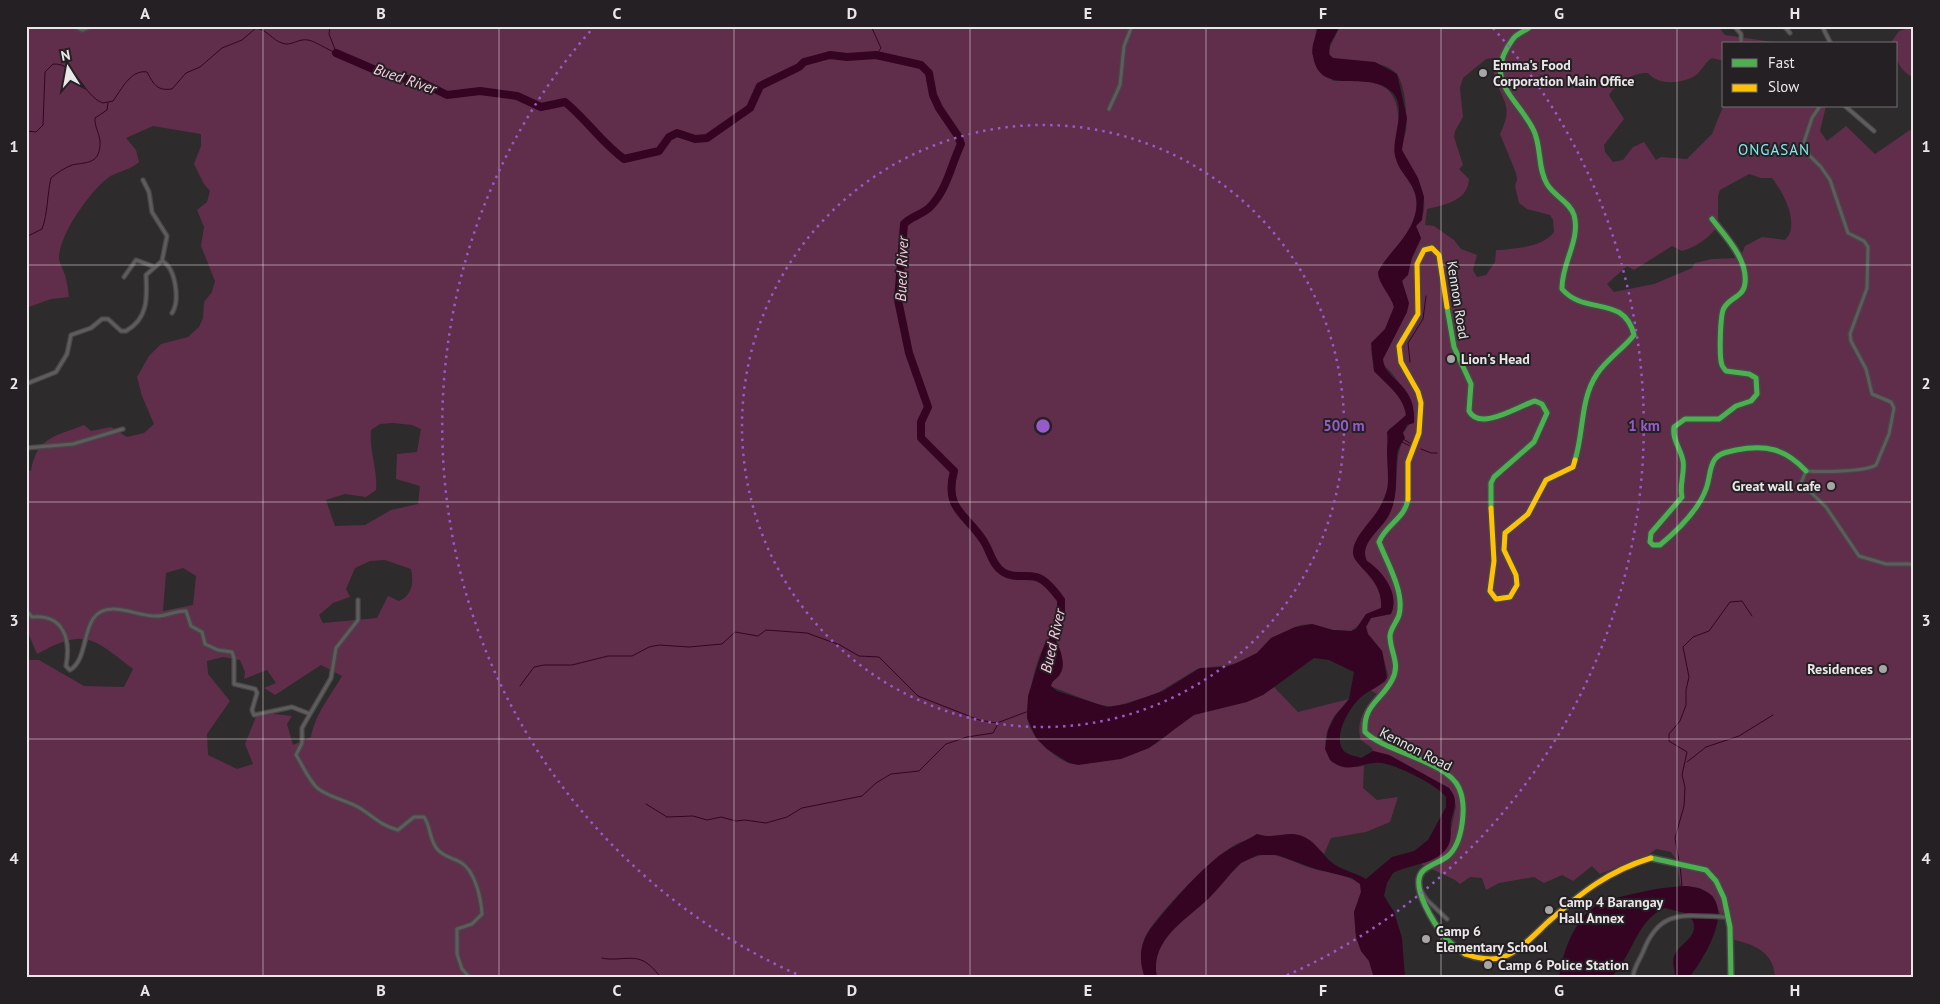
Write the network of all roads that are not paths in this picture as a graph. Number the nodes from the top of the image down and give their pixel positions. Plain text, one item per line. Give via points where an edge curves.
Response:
1 (74, 26) edge
2 (93, 26) edge
3 (1132, 26) edge
4 (1531, 26) edge
5 (1734, 26) edge
6 (1784, 26) edge
7 (1822, 26) edge
8 (1790, 33) dead end
9 (1742, 42) edge
10 (1830, 42) edge
11 (1819, 108) edge
12 (1847, 108) edge
13 (1109, 109) dead end
14 (1874, 131) dead end
15 (143, 180) dead end
16 (1712, 219) dead end
17 (162, 262) junction
18 (156, 267) junction
19 (124, 277) dead end
20 (172, 313) dead end
21 (26, 384) edge
22 (123, 428) dead end
23 (26, 448) edge
24 (1806, 471) junction
25 (1914, 566) edge
26 (358, 600) dead end
27 (26, 610) edge
28 (310, 714) junction
29 (1418, 886) junction
30 (1728, 917) junction
31 (1446, 919) dead end
32 (470, 978) edge
33 (1633, 978) edge
34 (1731, 978) edge

1 - 2 street via 82,30
3 - 13 street via 1124,46 1120,85
4 - 29 main road, Kennon Road via 1514,38 1501,62 1500,75 1506,93 1533,129 1547,184 1574,216 1574,235 1561,277 1562,289 1573,300 1619,311 1631,324 1634,335 1606,363 1588,391 1584,426 1573,467 1546,480 1528,514 1505,533 1505,552 1516,578 1513,596 1505,601 1496,599 1490,590 1494,561 1491,483 1534,442 1547,413 1542,404 1535,401 1495,417 1471,416 1471,384 1454,347 1439,255 1432,248 1425,250 1419,262 1416,276 1418,314 1399,346 1404,370 1419,396 1415,446 1408,465 1408,498 1404,513 1385,531 1379,542 1399,594 1400,614 1390,635 1396,668 1392,681 1367,712 1364,727 1371,738 1452,778 1461,795 1462,822 1457,845 1448,856 1422,872
5 - 9 street via 1741,34
6 - 8 street
7 - 10 street
11 - 24 street via 1802,148 1830,180 1848,233 1864,241 1868,247 1867,288 1850,330 1850,338 1866,369 1872,394 1891,402 1894,408 1890,434 1876,466 1861,470
12 - 14 street
15 - 17 street via 149,192 152,212 167,236
16 - 24 main road via 1741,261 1746,274 1743,292 1724,307 1721,315 1721,364 1726,371 1756,378 1757,394 1751,401 1736,406 1719,419 1686,419 1674,427 1683,462 1682,497 1650,532 1650,542 1660,545 1691,515 1707,488 1716,458 1722,454 1767,446 1793,456
17 - 18 street
17 - 20 street via 169,266 173,277 176,306
18 - 19 street via 136,260
18 - 21 street via 146,275 146,309 132,326 121,331 108,319 102,319 91,328 74,334 58,370
22 - 23 street via 73,444
24 - 25 street via 1800,479 1802,486 1826,506 1858,555 1886,564
26 - 28 street via 357,622 336,648 331,678
27 - 28 street via 32,617 47,617 59,624 68,645 66,668 70,670 76,664 93,618 103,610 123,609 157,616 186,611 191,626 202,632 205,644 232,652 234,684 257,692 252,710 254,715 292,707
28 - 32 street via 302,728 302,744 296,755 320,791 398,830 414,817 424,817 436,848 446,858 466,866 471,873 482,914 472,924 457,929 456,934 457,954 462,969
29 - 30 main road via 1422,900 1451,944 1466,955 1492,959 1518,948 1605,876 1649,858 1706,870 1722,893
29 - 31 street
30 - 33 street via 1686,916 1667,920 1652,931
30 - 34 main road

